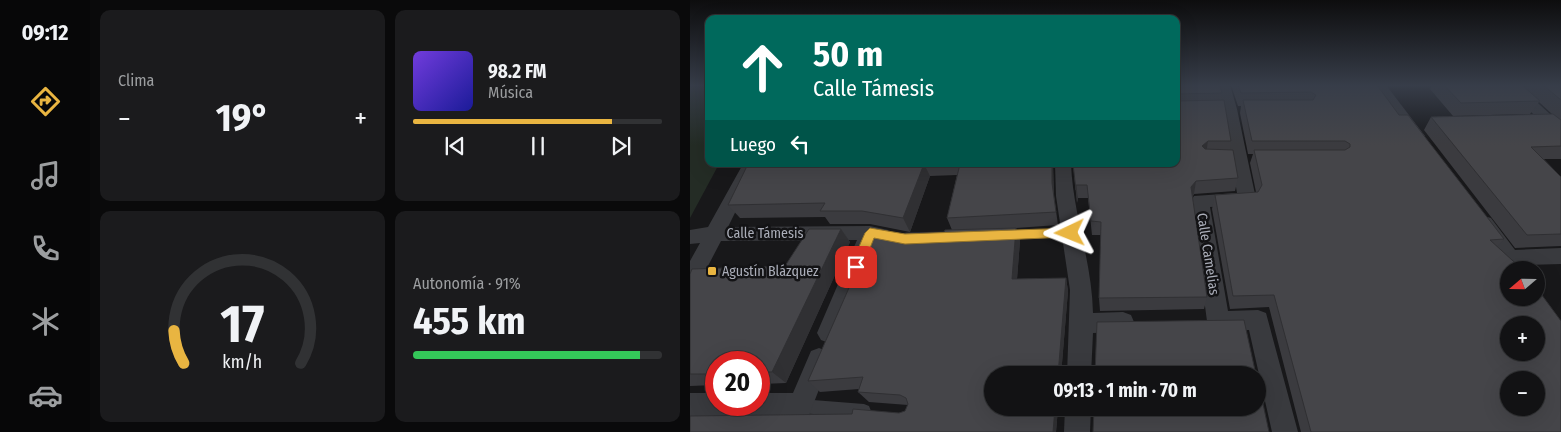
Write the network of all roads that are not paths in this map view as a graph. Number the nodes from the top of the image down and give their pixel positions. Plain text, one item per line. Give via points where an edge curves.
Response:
1 (1229, 105) edge
2 (1395, 105) edge
3 (1532, 105) edge
4 (1548, 120) junction
5 (1528, 121) edge
6 (1409, 124) junction
7 (1429, 124) edge
8 (1561, 132) edge
9 (1427, 148) edge
10 (749, 167) edge
11 (1063, 167) edge
12 (1474, 211) edge
13 (870, 233) junction
14 (1070, 233) junction
15 (714, 234) junction
16 (992, 236) edge
17 (690, 237) edge
18 (896, 237) edge
19 (1561, 256) edge
20 (1512, 261) edge
21 (1532, 261) edge
22 (690, 281) edge
23 (1140, 322) edge
24 (1082, 323) junction
25 (1080, 366) edge
26 (690, 406) edge
27 (800, 406) junction
28 (878, 412) edge
29 (1077, 416) edge
30 (1076, 432) edge
31 (1284, 432) edge

1 - 31 street, Calle Camelias via 1247,199 1200,201 1209,321 1258,320
2 - 6 street
3 - 4 street
4 - 5 street
4 - 8 street
6 - 7 street
6 - 9 street
10 - 15 street
11 - 14 street via 1062,183
12 - 20 street
13 - 15 street, Calle Támesis
13 - 18 street, Calle Támesis
13 - 27 street
14 - 16 lane
14 - 24 street via 1081,290
15 - 17 street, Calle Támesis
15 - 22 street
19 - 21 street
23 - 24 street
24 - 25 street
26 - 27 street
27 - 28 lane
29 - 30 street

